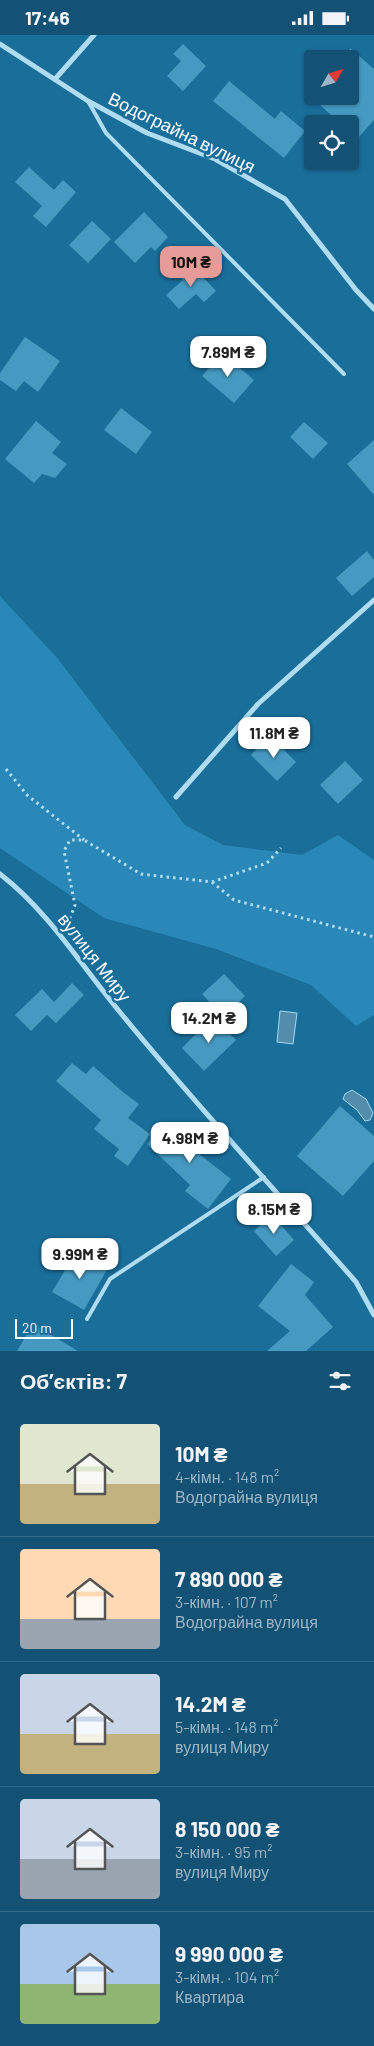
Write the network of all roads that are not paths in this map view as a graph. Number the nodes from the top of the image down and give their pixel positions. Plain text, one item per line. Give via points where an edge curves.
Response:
1 (94, 35) edge
2 (0, 44) edge
3 (56, 78) junction
4 (88, 101) junction
5 (374, 309) edge
6 (344, 374) dead end
7 (374, 600) edge
8 (176, 797) dead end
9 (0, 874) edge
10 (264, 1177) junction
11 (374, 1315) edge
12 (87, 1319) dead end

1 - 3 street
2 - 3 street, Водограйна вулиця
3 - 4 street, Водограйна вулиця
4 - 5 street, Водограйна вулиця via 147,133 215,159 285,199
4 - 6 lane via 106,133
7 - 8 street via 258,705
9 - 10 street, вулиця Миру via 23,891 51,923 118,1010
10 - 11 street, вулиця Миру via 356,1282
10 - 12 lane via 110,1279

